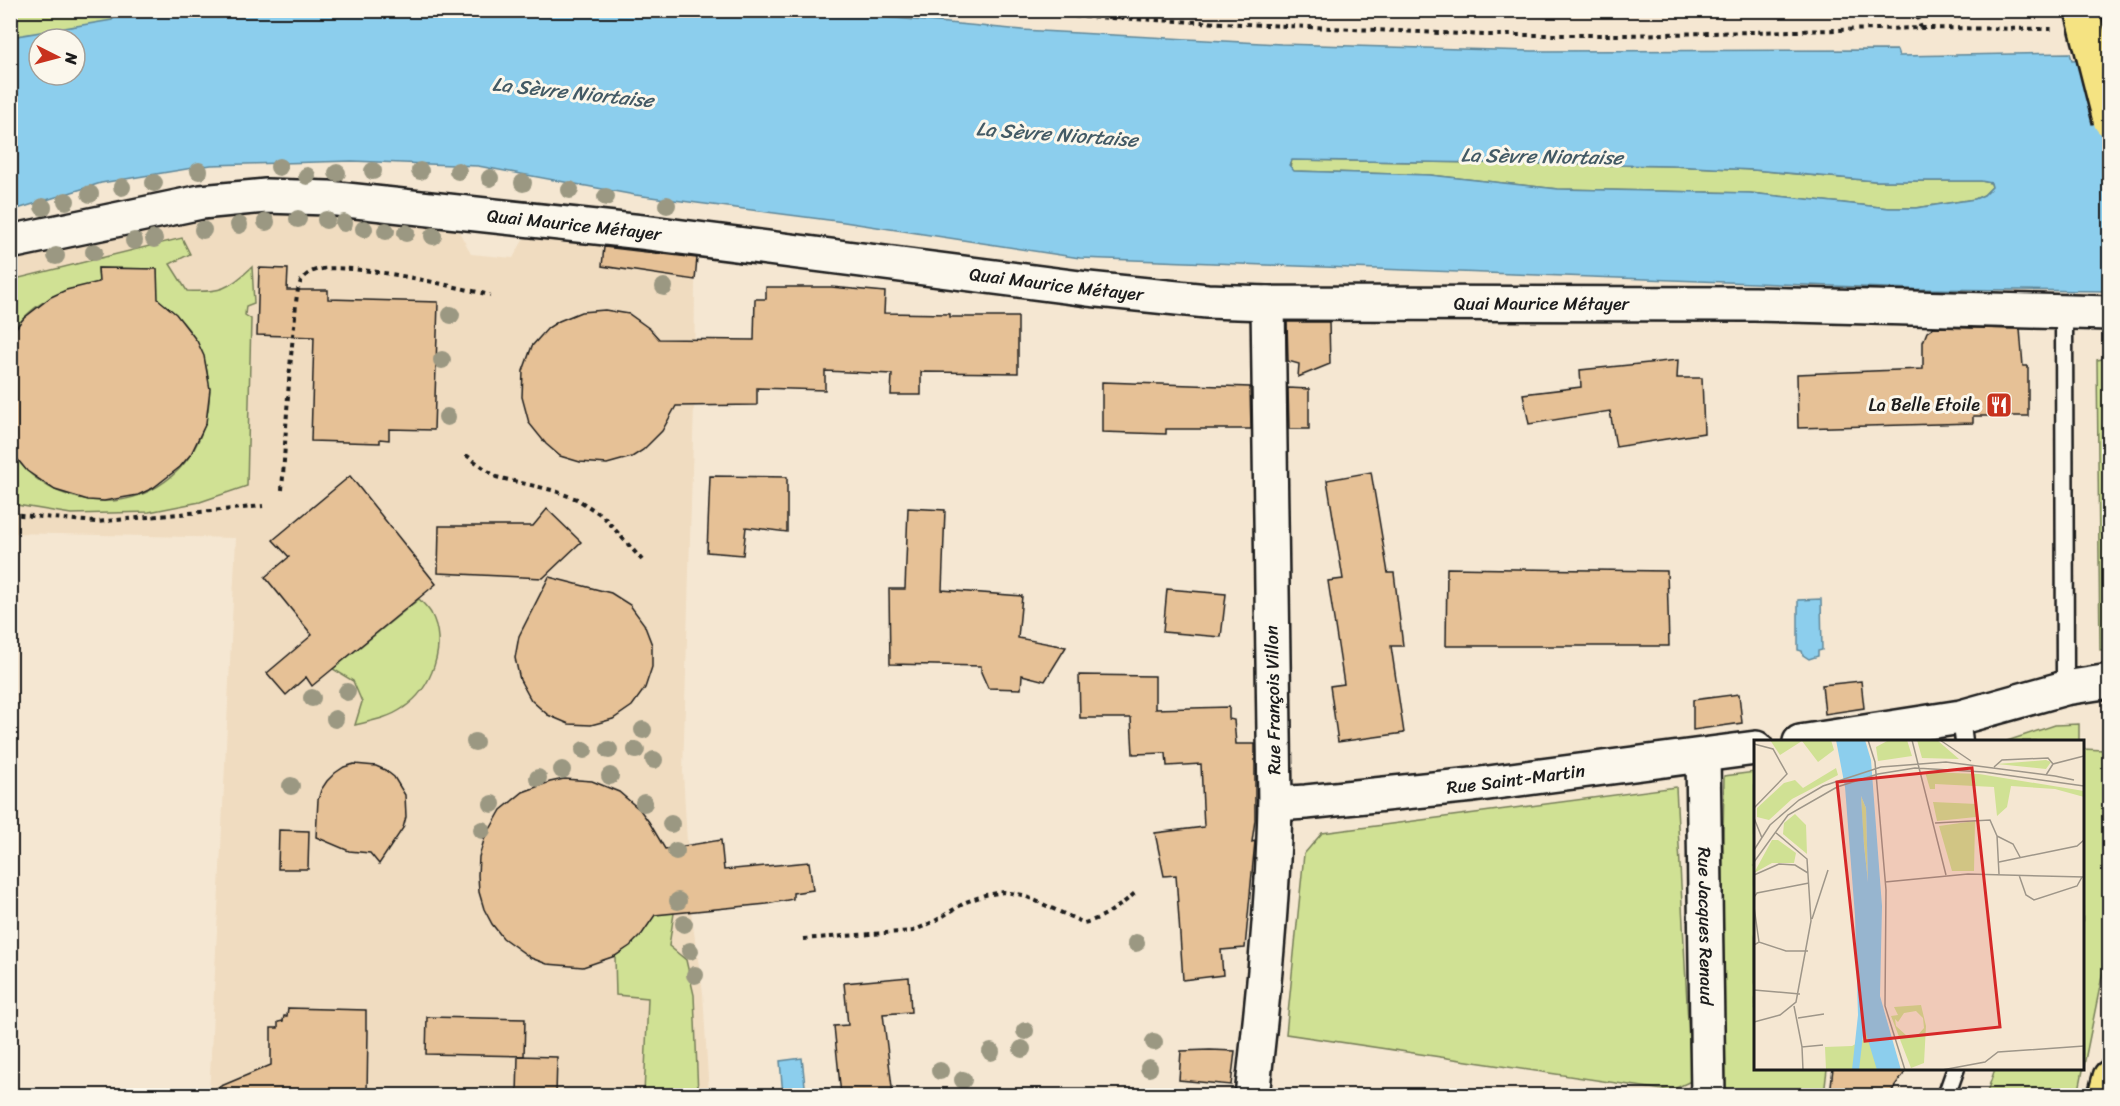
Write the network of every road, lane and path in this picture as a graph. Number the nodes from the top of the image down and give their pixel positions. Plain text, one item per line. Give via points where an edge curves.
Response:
1 (994, 10) edge
2 (1915, 10) edge
3 (2082, 10) edge
4 (1921, 28) junction
5 (2054, 29) dead end
6 (2109, 120) edge
7 (10, 242) edge
8 (490, 295) dead end
9 (1268, 303) junction
10 (2064, 312) junction
11 (2109, 314) edge
12 (466, 455) dead end
13 (282, 490) dead end
14 (263, 506) dead end
15 (10, 514) edge
16 (642, 560) dead end
17 (2109, 681) edge
18 (2064, 688) junction
19 (1963, 729) edge
20 (1814, 740) edge
21 (1754, 748) edge
22 (1703, 756) junction
23 (1275, 804) junction
24 (1137, 891) dead end
25 (803, 939) dead end
26 (1955, 1070) edge
27 (2109, 1077) edge
28 (1252, 1095) edge
29 (1708, 1095) edge
30 (1946, 1095) edge
31 (2105, 1095) edge

1 - 4 path via 1485,34
2 - 4 path
3 - 6 main road, bridge
4 - 5 path
7 - 9 street, Quai Maurice Métayer via 201,202 266,196 328,198 642,232 1088,289
8 - 13 path via 355,270 320,268 309,273 302,281 297,304
9 - 10 street, Quai Maurice Métayer via 1754,303
9 - 23 street, Rue François Villon
10 - 11 street, Quai Maurice Métayer
10 - 18 lane
12 - 16 path via 496,477 577,499 603,516
14 - 15 path via 96,522
17 - 18 street
18 - 19 street
19 - 20 street
21 - 22 street, Rue Saint-Martin
22 - 23 street, Rue Saint-Martin via 1473,785
22 - 29 street, Rue Jacques Renaud
23 - 28 street, Rue François Villon via 1274,868
24 - 25 path via 1107,914 1084,922 1023,895 1004,892 966,902 913,931
26 - 30 lane
27 - 31 main road

